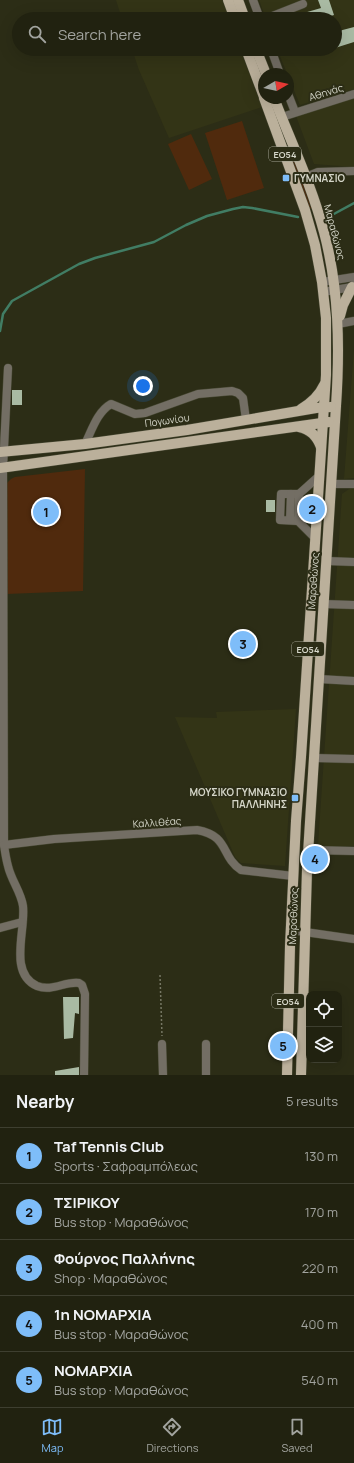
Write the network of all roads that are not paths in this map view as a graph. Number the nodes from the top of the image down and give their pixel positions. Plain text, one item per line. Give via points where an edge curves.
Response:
1 (228, 0) edge
2 (238, 0) edge
3 (253, 0) edge
4 (303, 4) dead end
5 (232, 12) edge
6 (242, 12) edge
7 (257, 12) edge
8 (283, 12) edge
9 (249, 56) edge
10 (259, 56) edge
11 (274, 56) edge
12 (264, 68) edge
13 (278, 68) edge
14 (258, 82) edge
15 (354, 94) edge
16 (266, 104) edge
17 (277, 104) edge
18 (292, 104) edge
19 (295, 112) junction
20 (282, 117) junction
21 (354, 171) edge
22 (306, 177) junction
23 (353, 283) edge
24 (335, 286) junction
25 (323, 287) junction
26 (354, 321) edge
27 (338, 324) junction
28 (8, 368) dead end
29 (326, 375) junction
30 (336, 406) junction
31 (324, 407) junction
32 (297, 411) junction
33 (246, 420) junction
34 (335, 421) junction
35 (323, 422) junction
36 (293, 426) junction
37 (85, 444) junction
38 (321, 448) junction
39 (2, 452) edge
40 (1, 468) edge
41 (319, 476) junction
42 (332, 484) junction
43 (354, 484) edge
44 (295, 494) junction
45 (294, 520) junction
46 (315, 538) junction
47 (327, 561) junction
48 (354, 562) edge
49 (2, 601) edge
50 (324, 604) junction
51 (354, 605) edge
52 (2, 650) edge
53 (319, 679) junction
54 (354, 681) edge
55 (2, 701) edge
56 (315, 758) junction
57 (354, 759) edge
58 (2, 814) edge
59 (4, 845) junction
60 (309, 850) junction
61 (354, 851) edge
62 (3, 855) edge
63 (293, 876) junction
64 (22, 922) junction
65 (0, 928) edge
66 (291, 930) junction
67 (305, 932) junction
68 (354, 939) edge
69 (162, 1044) road end
70 (206, 1044) dead end
71 (84, 1075) edge
72 (163, 1075) edge
73 (206, 1075) edge
74 (287, 1075) edge
75 (301, 1075) edge

1 - 5 main road
2 - 6 main road
3 - 7 street
4 - 8 street
9 - 14 main road, Μαραθώνος / ΕΟ54
10 - 12 main road
11 - 13 street
15 - 19 street, Αθηνάς
16 - 25 main road, Μαραθώνος / ΕΟ54 via 305,210
17 - 20 main road, Μαραθώνος / ΕΟ54
18 - 19 street
19 - 20 street, Αθηνάς
20 - 22 main road, Μαραθώνος / ΕΟ54
21 - 22 street via 318,172
22 - 24 main road, Μαραθώνος / ΕΟ54 via 324,232
23 - 24 street
23 - 27 main road
24 - 25 street
24 - 27 main road, Μαραθώνος / ΕΟ54
25 - 29 main road, Μαραθώνος / ΕΟ54
26 - 27 street
27 - 30 main road, Μαραθώνος / ΕΟ54
28 - 39 street
29 - 31 main road, Μαραθώνος / ΕΟ54
29 - 32 main road via 324,386 317,397
30 - 31 main road, Πογωνίου
30 - 34 main road, Μαραθώνος / ΕΟ54
31 - 32 main road, Πογωνίου
31 - 35 main road, Μαραθώνος / ΕΟ54
32 - 33 main road, Πογωνίου
33 - 37 main road, Πογωνίου
33 - 37 street via 243,398 232,391 198,394 145,413 135,414 111,404 101,412
34 - 35 main road
34 - 42 main road, Μαραθώνος / ΕΟ54
35 - 36 main road
35 - 38 main road, Μαραθώνος / ΕΟ54
36 - 38 main road via 311,432
36 - 40 main road
37 - 39 main road, Πογωνίου
38 - 41 main road, Μαραθώνος / ΕΟ54
39 - 40 street
40 - 49 street
41 - 44 street
41 - 46 main road, Μαραθώνος / ΕΟ54
42 - 43 street
42 - 47 main road, Μαραθώνος / ΕΟ54
44 - 45 street
44 - 45 street via 281,494 280,520
45 - 46 street
46 - 63 main road, Μαραθώνος / ΕΟ54
47 - 48 street
47 - 50 main road, Μαραθώνος / ΕΟ54
49 - 52 street
50 - 51 street
50 - 53 main road, Μαραθώνος / ΕΟ54
52 - 55 street
53 - 54 street
53 - 56 main road, Μαραθώνος / ΕΟ54
55 - 58 street
56 - 57 street
56 - 60 main road, Μαραθώνος / ΕΟ54
58 - 59 street
59 - 62 street
59 - 63 street, Καλλιθέας via 196,830 217,838 241,870
60 - 61 street
60 - 67 main road, Μαραθώνος / ΕΟ54
62 - 64 street via 21,900
63 - 66 main road, Μαραθώνος / ΕΟ54
64 - 65 street
64 - 71 street via 21,964 29,980 45,988 75,982 82,985
66 - 67 street
66 - 74 main road, Μαραθώνος / ΕΟ54
67 - 68 street
67 - 75 main road, Μαραθώνος / ΕΟ54
69 - 72 street
70 - 73 street

